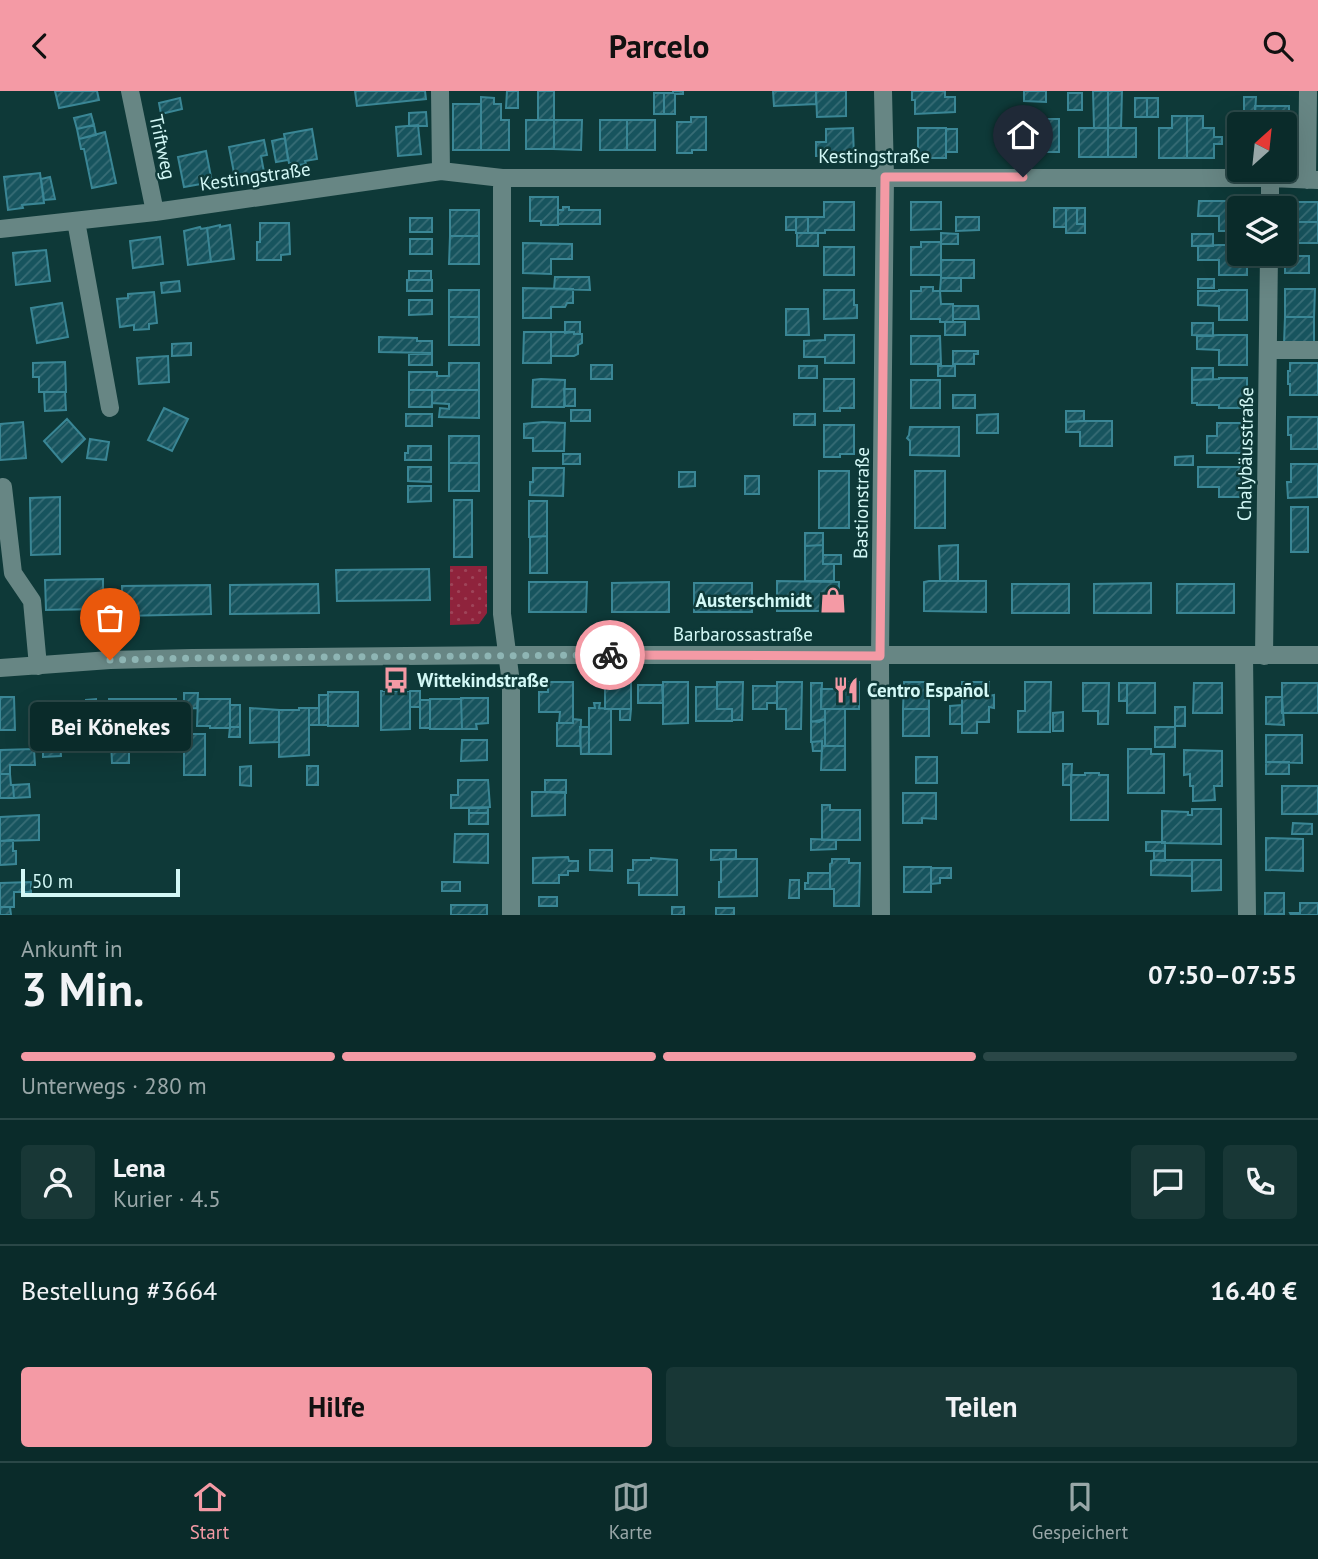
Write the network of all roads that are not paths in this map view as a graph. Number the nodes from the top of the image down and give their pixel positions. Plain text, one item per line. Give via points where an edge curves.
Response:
1 (130, 91) edge
2 (440, 91) edge
3 (883, 91) edge
4 (1308, 91) edge
5 (441, 171) junction
6 (885, 177) junction
7 (502, 178) junction
8 (1227, 178) edge
9 (1313, 180) edge
10 (155, 212) junction
11 (76, 221) junction
12 (0, 229) edge
13 (1269, 266) edge
14 (1318, 350) edge
15 (1268, 351) junction
16 (110, 408) dead end
17 (3, 487) dead end
18 (507, 655) junction
19 (1318, 655) edge
20 (880, 656) junction
21 (1244, 656) junction
22 (1264, 656) junction
23 (38, 666) junction
24 (0, 668) edge
25 (511, 915) edge
26 (881, 915) edge
27 (1247, 915) edge

1 - 10 street, Triftweg
2 - 5 street
3 - 6 street, Bastionstraße
4 - 9 street, Kestingstraße
5 - 7 street, Kestingstraße
5 - 10 street, Kestingstraße
6 - 7 street, Kestingstraße
6 - 8 street, Kestingstraße
6 - 20 street, Bastionstraße
7 - 18 street via 502,614
10 - 11 street, Kestingstraße
11 - 12 street, Kestingstraße
11 - 16 street
13 - 15 street, Chalybäusstraße
14 - 15 street
15 - 22 street, Chalybäusstraße
17 - 23 street via 13,573 33,601
18 - 20 street, Barbarossastraße
18 - 23 street, Barbarossastraße via 192,658
18 - 25 street via 511,683
19 - 22 street, Barbarossastraße
20 - 21 street, Barbarossastraße
20 - 26 street, Bastionstraße
21 - 22 street, Barbarossastraße
21 - 27 street
23 - 24 street, Barbarossastraße

